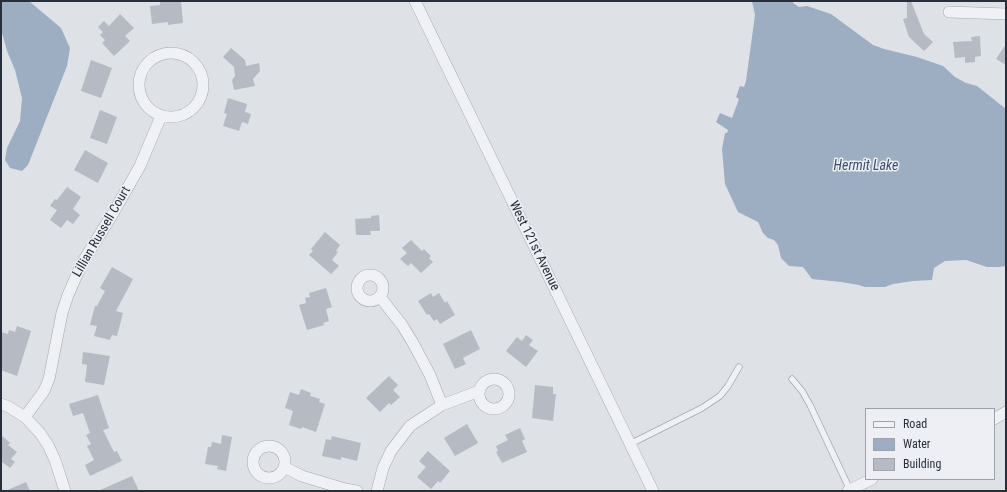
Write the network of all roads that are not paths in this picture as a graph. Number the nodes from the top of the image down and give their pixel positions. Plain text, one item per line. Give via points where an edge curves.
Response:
1 (415, 1) edge
2 (949, 12) dead end
3 (1006, 14) edge
4 (161, 116) junction
5 (380, 297) dead end
6 (739, 367) dead end
7 (792, 379) dead end
8 (479, 391) dead end
9 (1, 404) edge
10 (442, 404) junction
11 (1006, 412) edge
12 (25, 417) junction
13 (995, 418) edge
14 (630, 444) junction
15 (284, 467) dead end
16 (870, 480) edge
17 (849, 490) edge
18 (64, 491) edge
19 (357, 491) edge
20 (377, 491) edge
21 (653, 491) edge

1 - 14 street, West 121st Avenue
2 - 3 street
4 - 4 street via 172,118 182,115 198,102 203,82 200,72 186,56 165,53 154,57 140,73 139,94 144,104
4 - 12 street, Lillian Russell Court via 140,166 82,263 64,307 49,379 44,391
5 - 10 street via 413,343
6 - 14 lane via 720,396 702,408
7 - 17 lane via 810,405
8 - 10 street
9 - 12 street
10 - 20 street via 410,426 402,436 383,468
11 - 13 street
12 - 18 street via 48,444
14 - 21 street, West 121st Avenue
15 - 19 street via 302,476
16 - 17 street

